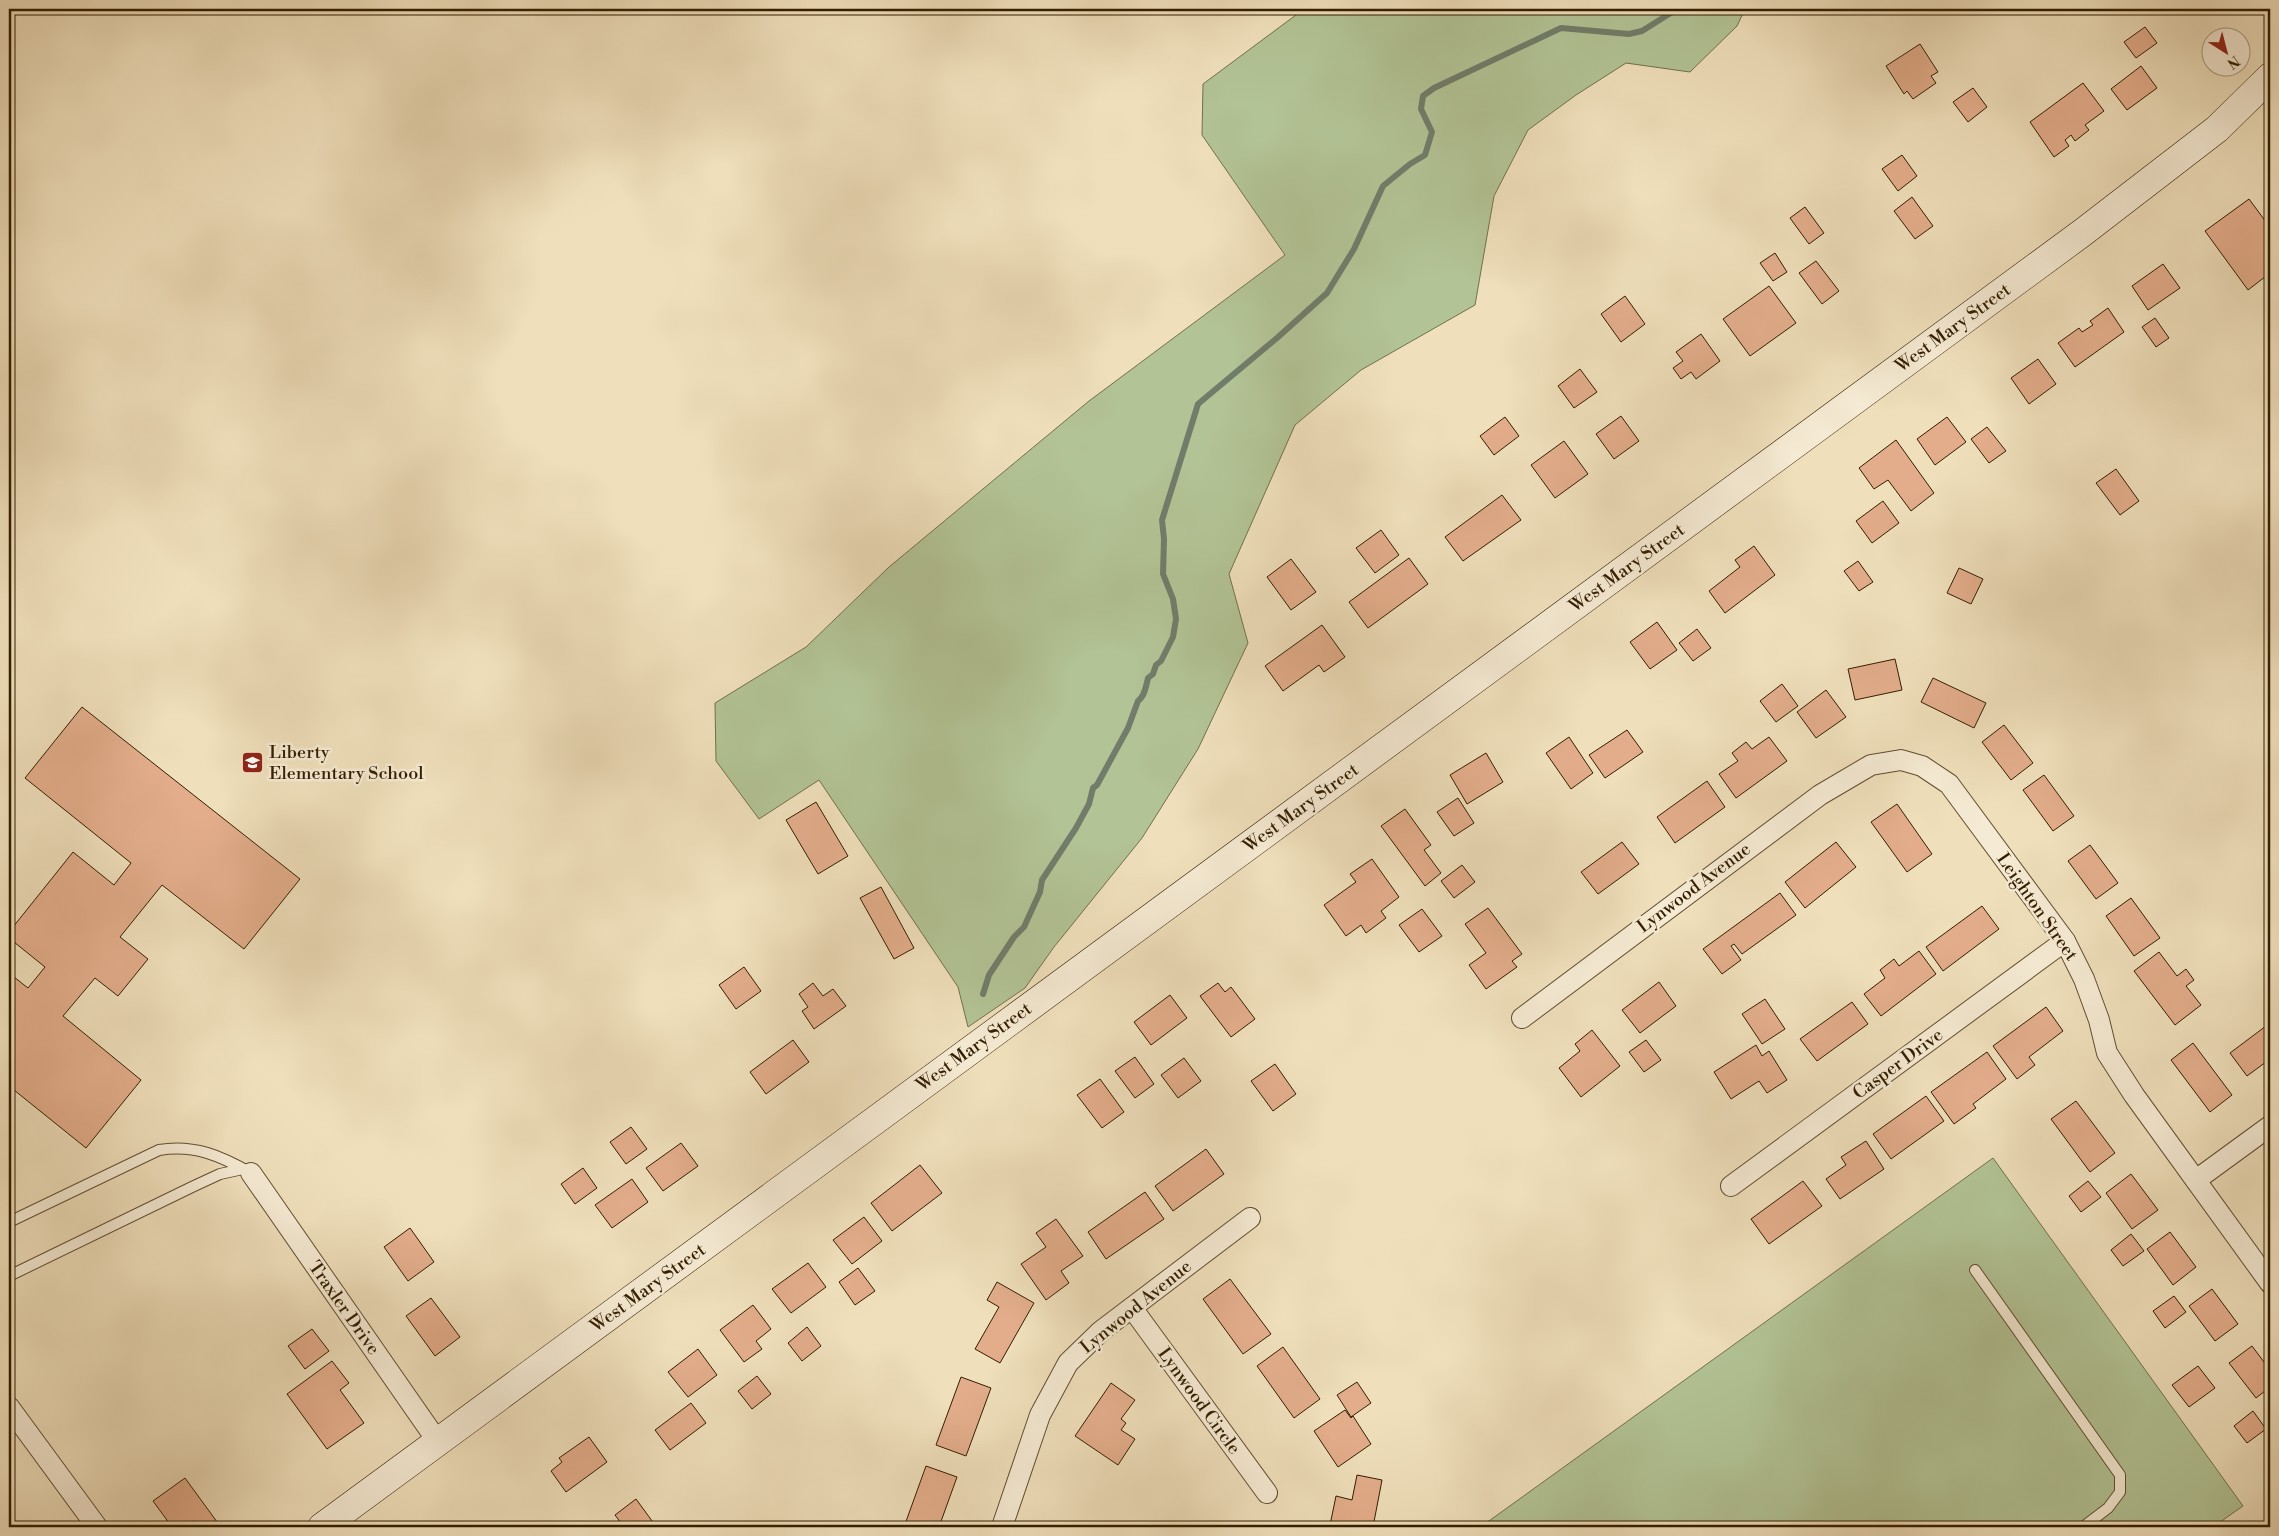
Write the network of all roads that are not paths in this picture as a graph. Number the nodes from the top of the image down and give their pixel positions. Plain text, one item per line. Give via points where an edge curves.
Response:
1 (2270, 77) edge
2 (1870, 766) joint
3 (2065, 941) junction
4 (1522, 1018) dead end
5 (2270, 1126) edge
6 (247, 1171) junction
7 (2196, 1180) junction
8 (1732, 1186) dead end
9 (1250, 1218) dead end
10 (9, 1222) edge
11 (1975, 1270) dead end
12 (9, 1276) edge
13 (2270, 1283) edge
14 (1132, 1308) junction
15 (9, 1407) edge
16 (438, 1442) junction
17 (1267, 1493) dead end
18 (96, 1527) edge
19 (322, 1527) edge
20 (1002, 1527) edge
21 (2083, 1527) edge

1 - 16 main road, West Mary Street via 2217,129 2082,233
2 - 3 street, Leighton Street via 1901,760 1922,766 1950,784
2 - 4 street, Lynwood Avenue via 1820,795
3 - 7 street, Leighton Street via 2084,979 2108,1053 2134,1095
3 - 8 street, Casper Drive
5 - 7 street
6 - 10 lane via 209,1152 177,1147 159,1150
6 - 12 lane via 220,1174
6 - 16 street, Traxler Drive
7 - 13 street, Leighton Street
9 - 14 street, Lynwood Avenue
11 - 21 lane via 2120,1476 2120,1492 2108,1508
14 - 17 street, Lynwood Circle
14 - 20 street, Lynwood Avenue via 1101,1330 1068,1363 1040,1415
15 - 18 street
16 - 19 main road, West Mary Street

